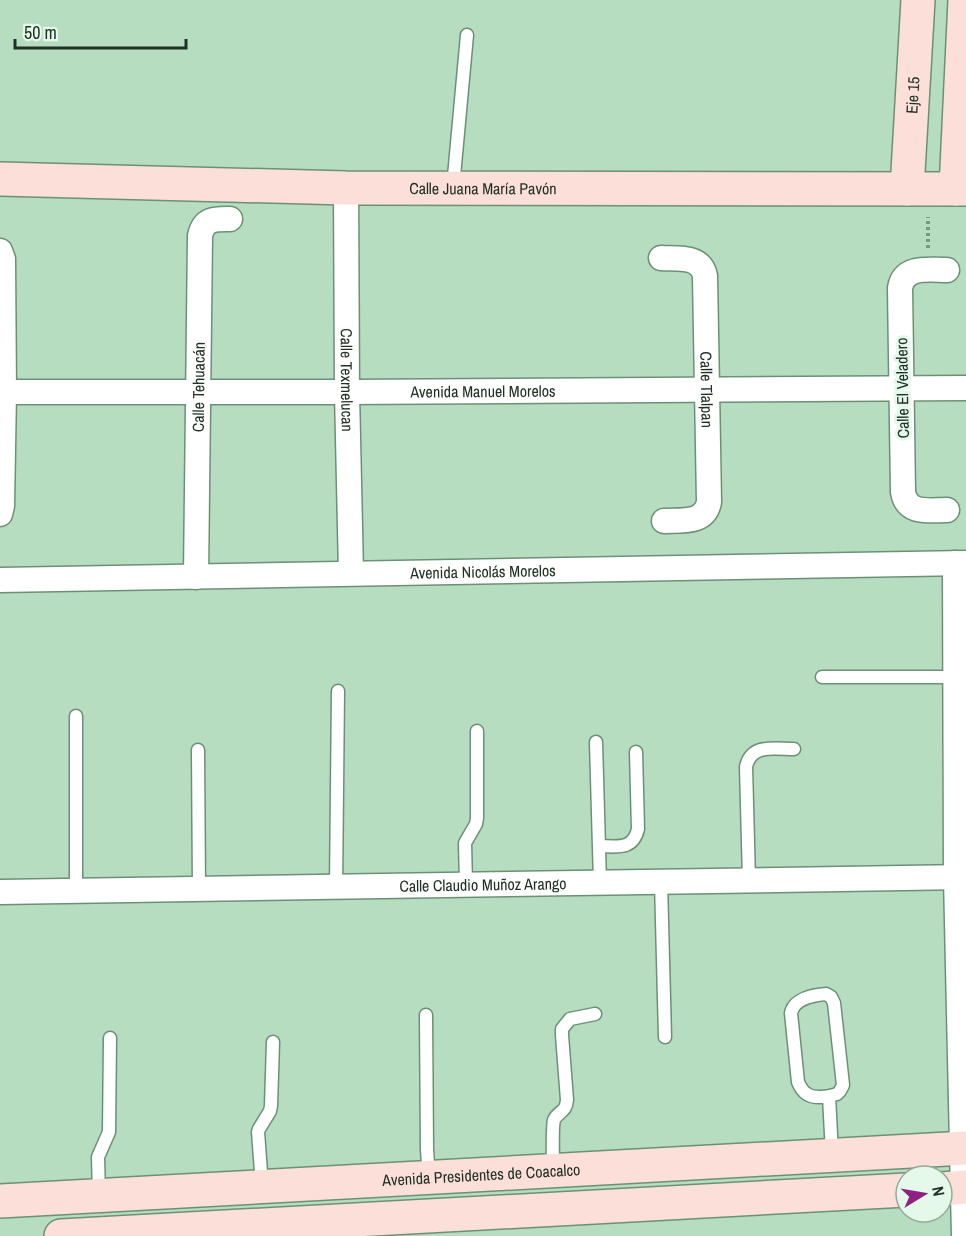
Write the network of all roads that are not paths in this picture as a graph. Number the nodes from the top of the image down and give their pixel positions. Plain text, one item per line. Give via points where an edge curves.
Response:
1 (918, 0) edge
2 (964, 0) edge
3 (467, 35) dead end
4 (0, 179) edge
5 (346, 188) junction
6 (453, 188) junction
7 (939, 189) edge
8 (230, 219) dead end
9 (0, 250) edge
10 (662, 258) dead end
11 (937, 270) road end
12 (903, 388) junction
13 (966, 388) edge
14 (707, 390) junction
15 (2, 392) edge
16 (198, 392) junction
17 (347, 392) junction
18 (946, 510) dead end
19 (0, 514) edge
20 (664, 521) dead end
21 (961, 563) edge
22 (351, 573) junction
23 (196, 577) junction
24 (0, 580) edge
25 (822, 677) dead end
26 (960, 677) edge
27 (338, 691) dead end
28 (76, 716) dead end
29 (477, 731) dead end
30 (596, 742) dead end
31 (794, 749) dead end
32 (198, 750) dead end
33 (636, 752) dead end
34 (599, 846) junction
35 (961, 877) edge
36 (749, 880) junction
37 (661, 882) junction
38 (600, 883) junction
39 (466, 885) junction
40 (336, 887) junction
41 (199, 889) junction
42 (76, 891) junction
43 (0, 892) edge
44 (595, 1014) dead end
45 (426, 1015) dead end
46 (665, 1037) dead end
47 (110, 1038) dead end
48 (273, 1042) dead end
49 (829, 1096) junction
50 (964, 1148) edge
51 (832, 1155) junction
52 (553, 1170) junction
53 (429, 1178) junction
54 (262, 1187) junction
55 (957, 1188) edge
56 (894, 1191) edge
57 (99, 1196) junction
58 (0, 1201) edge
59 (61, 1236) edge
60 (964, 1236) edge

1 - 7 street, Eje 15
2 - 7 street
3 - 6 lane
4 - 5 street, Calle Juana María Pavón
5 - 6 street, Calle Juana María Pavón
5 - 17 street, Calle Texmelucan
6 - 7 street, Calle Juana María Pavón
8 - 16 street, Calle Tehuacán via 210,221 200,236
9 - 15 street
10 - 14 street, Calle Tlalpan via 688,259 704,270
11 - 12 street, Calle El Veladero via 911,272 901,281
12 - 13 street, Avenida Manuel Morelos
12 - 14 street, Avenida Manuel Morelos
12 - 18 street, Calle El Veladero via 904,499 913,508
14 - 17 street, Avenida Manuel Morelos
14 - 20 street, Calle Tlalpan via 708,508 699,518
15 - 16 street, Avenida Manuel Morelos
15 - 19 street
16 - 17 street, Avenida Manuel Morelos
16 - 23 street, Calle Tehuacán
17 - 22 street, Calle Texmelucan
21 - 22 street, Avenida Nicolás Morelos
21 - 26 street
22 - 23 street, Avenida Nicolás Morelos
23 - 24 street, Avenida Nicolás Morelos
25 - 26 lane
26 - 35 street
27 - 40 lane
28 - 42 lane
29 - 39 lane via 477,818 465,843
30 - 34 lane
31 - 36 lane via 756,751 747,760
32 - 41 lane
33 - 34 lane via 636,836 627,845
34 - 38 lane
35 - 36 street, Calle Claudio Muñoz Arango
35 - 50 street
36 - 37 street, Calle Claudio Muñoz Arango
37 - 38 street, Calle Claudio Muñoz Arango
37 - 46 lane
38 - 39 street, Calle Claudio Muñoz Arango
39 - 40 street, Calle Claudio Muñoz Arango
40 - 41 street, Calle Claudio Muñoz Arango
41 - 42 street, Calle Claudio Muñoz Arango
42 - 43 street, Calle Claudio Muñoz Arango
44 - 52 lane via 570,1019 562,1029 567,1100 553,1125
45 - 53 lane
47 - 57 lane via 109,1132 98,1157
48 - 54 lane via 272,1106 258,1132
49 - 49 lane via 841,1090 842,1069 834,1000 830,995 818,995 792,1009 798,1082 810,1096
49 - 51 lane
50 - 51 street, Avenida Presidentes de Coacalco
50 - 55 street
51 - 52 street, Avenida Presidentes de Coacalco
52 - 53 street, Avenida Presidentes de Coacalco
53 - 54 street, Avenida Presidentes de Coacalco
54 - 57 street, Avenida Presidentes de Coacalco
55 - 60 street
56 - 59 street
57 - 58 street, Avenida Presidentes de Coacalco

